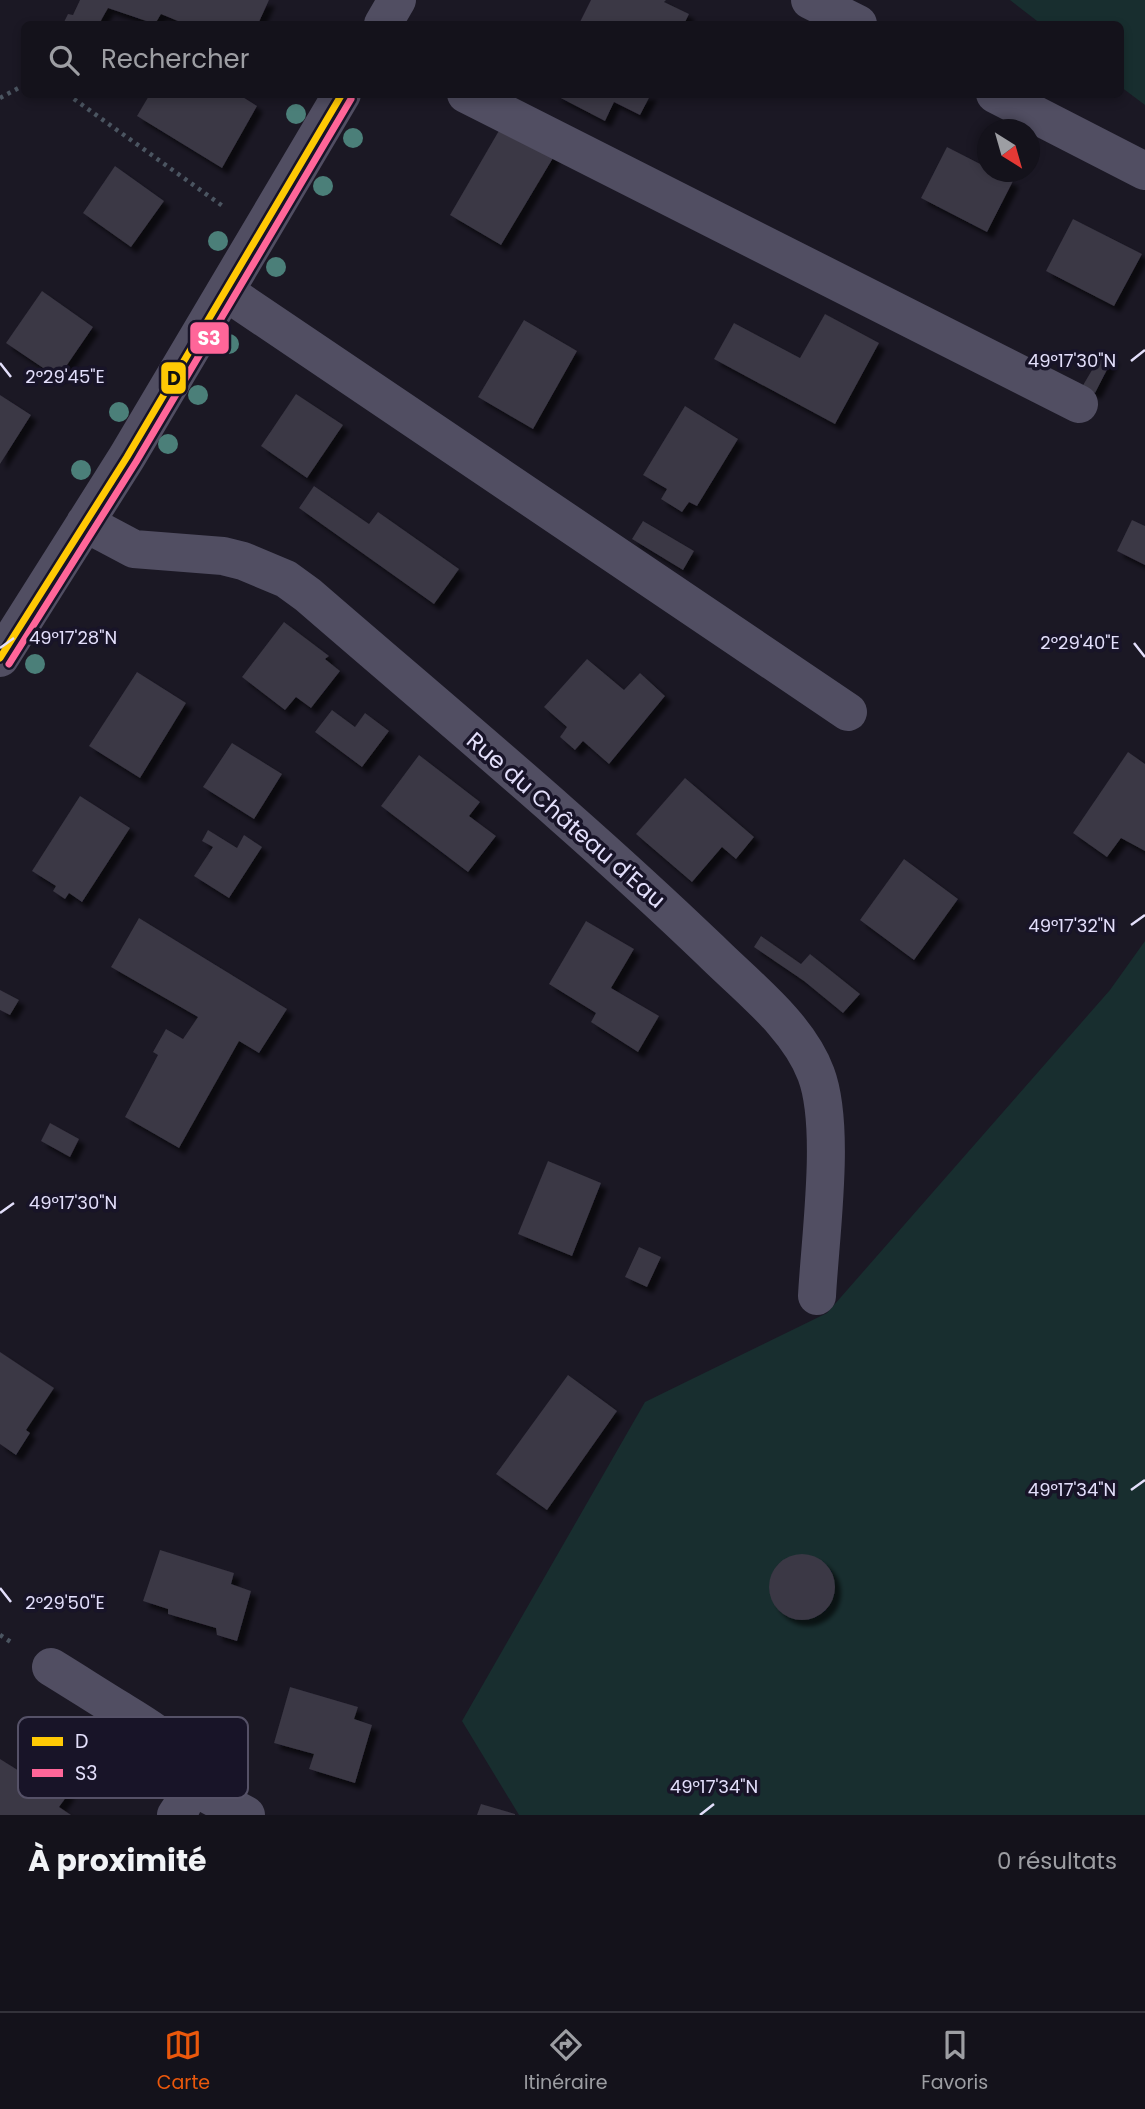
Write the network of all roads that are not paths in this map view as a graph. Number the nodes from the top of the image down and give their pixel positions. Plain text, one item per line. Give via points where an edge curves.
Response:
1 (397, 0) edge
2 (810, 0) edge
3 (385, 21) edge
4 (852, 21) edge
5 (340, 98) edge
6 (474, 98) edge
7 (1003, 98) edge
8 (1145, 171) edge
9 (226, 292) junction
10 (1079, 404) dead end
11 (85, 523) junction
12 (0, 658) edge
13 (848, 712) dead end
14 (817, 1296) dead end
15 (51, 1667) dead end
16 (129, 1717) edge
17 (183, 1800) edge
18 (246, 1815) edge

1 - 3 street
2 - 4 street
5 - 9 street
6 - 10 street
7 - 8 street
9 - 11 street
9 - 13 street
11 - 12 street
11 - 14 street, Rue du Château d'Eau via 134,549 223,556 286,579 639,882 763,1002 804,1052 822,1093 826,1126
15 - 16 street
17 - 18 street

